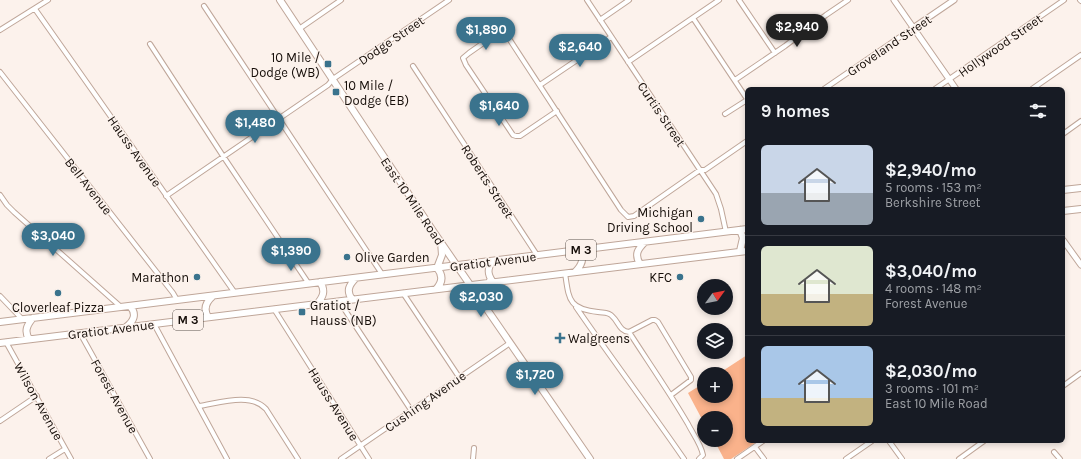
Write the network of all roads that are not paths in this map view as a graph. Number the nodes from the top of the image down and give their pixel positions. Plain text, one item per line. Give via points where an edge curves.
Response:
1 (48, 0) edge
2 (280, 0) edge
3 (341, 0) edge
4 (449, 0) edge
5 (587, 0) edge
6 (629, 0) edge
7 (719, 0) edge
8 (739, 0) edge
9 (848, 0) edge
10 (894, 0) edge
11 (954, 0) edge
12 (1064, 0) edge
13 (204, 6) dead end
14 (35, 9) junction
15 (693, 18) junction
16 (600, 20) junction
17 (913, 28) junction
18 (0, 30) edge
19 (299, 30) junction
20 (611, 37) junction
21 (150, 44) dead end
22 (775, 54) junction
23 (1081, 55) edge
24 (628, 62) junction
25 (413, 66) dead end
26 (0, 72) edge
27 (333, 79) junction
28 (735, 80) junction
29 (949, 80) junction
30 (540, 85) junction
31 (827, 87) edge
32 (938, 87) edge
33 (954, 87) edge
34 (1035, 87) edge
35 (745, 96) edge
36 (745, 100) edge
37 (557, 111) junction
38 (725, 114) dead end
39 (279, 118) junction
40 (1081, 121) edge
41 (1065, 133) edge
42 (745, 142) edge
43 (223, 156) junction
44 (700, 170) junction
45 (1081, 188) edge
46 (1065, 190) edge
47 (0, 195) edge
48 (166, 196) junction
49 (1081, 209) edge
50 (1065, 211) edge
51 (744, 230) edge
52 (726, 232) junction
53 (441, 242) junction
54 (645, 242) junction
55 (1065, 243) edge
56 (579, 250) junction
57 (745, 251) edge
58 (740, 252) junction
59 (537, 255) junction
60 (493, 261) junction
61 (640, 264) junction
62 (456, 265) junction
63 (1081, 265) edge
64 (437, 268) junction
65 (575, 272) junction
66 (565, 273) junction
67 (382, 274) junction
68 (356, 278) junction
69 (320, 282) junction
70 (491, 282) junction
71 (309, 284) junction
72 (469, 285) junction
73 (436, 289) junction
74 (235, 293) junction
75 (403, 293) junction
76 (0, 296) edge
77 (212, 296) junction
78 (352, 299) junction
79 (177, 300) junction
80 (338, 301) junction
81 (482, 303) junction
82 (317, 304) junction
83 (130, 306) junction
84 (576, 306) junction
85 (121, 307) junction
86 (274, 309) junction
87 (208, 317) junction
88 (33, 318) junction
89 (22, 319) junction
90 (0, 322) edge
91 (154, 324) junction
92 (126, 327) junction
93 (629, 332) junction
94 (80, 333) junction
95 (29, 339) junction
96 (3, 343) edge
97 (510, 343) junction
98 (1081, 373) edge
99 (459, 377) junction
100 (1065, 385) edge
101 (671, 395) junction
102 (37, 396) junction
103 (198, 406) junction
104 (411, 410) junction
105 (0, 421) edge
106 (760, 443) edge
107 (869, 443) edge
108 (890, 443) edge
109 (981, 443) edge
110 (360, 446) junction
111 (755, 447) junction
112 (474, 448) dead end
113 (65, 449) junction
114 (1054, 452) dead end
115 (49, 459) edge
116 (71, 459) edge
117 (150, 459) edge
118 (227, 459) edge
119 (298, 459) edge
120 (341, 459) edge
121 (369, 459) edge
122 (473, 459) edge
123 (590, 459) edge
124 (684, 459) edge
125 (699, 459) edge
126 (737, 459) edge
127 (764, 459) edge
128 (846, 459) edge
129 (902, 459) edge
130 (958, 459) edge
131 (1060, 459) edge

1 - 14 street
2 - 19 main road, East 10 Mile Road
3 - 19 street
4 - 27 street, Dodge Street
5 - 16 street, Curtis Street
6 - 16 street
7 - 15 street
8 - 22 street
9 - 22 street
10 - 17 street
11 - 17 street, Groveland Street
12 - 29 street, Hollywood Street
13 - 39 street
14 - 18 street
14 - 48 street, Hauss Avenue
15 - 24 street
15 - 28 street
16 - 20 street, Curtis Street
17 - 29 street
17 - 31 street, Groveland Street
19 - 27 main road, East 10 Mile Road
20 - 24 street, Curtis Street
20 - 30 street
21 - 43 street
22 - 28 street
23 - 34 street
24 - 44 street, Curtis Street
25 - 59 street, Roberts Street
26 - 79 street, Bell Avenue
27 - 39 street, Dodge Street
27 - 53 main road, East 10 Mile Road
28 - 35 street
29 - 32 street, Hollywood Street
29 - 33 street
30 - 37 street
30 - 37 street via 509,37 503,32 463,58 513,135 520,136
36 - 38 street
37 - 44 street via 628,217 634,216
39 - 43 street, Dodge Street
39 - 67 street
40 - 41 street
42 - 44 street via 705,170
43 - 48 street, Dodge Street
43 - 71 street
44 - 52 street, Curtis Street via 718,198
45 - 46 main road
47 - 85 street via 14,212
48 - 74 street, Hauss Avenue
49 - 50 main road
51 - 52 main road, Gratiot Avenue / M 3
51 - 58 main road
52 - 54 main road, Gratiot Avenue / M 3
53 - 62 main road, East 10 Mile Road
53 - 64 main road via 442,255
54 - 56 main road, Gratiot Avenue / M 3
54 - 61 main road via 637,255
55 - 63 street
56 - 59 main road, Gratiot Avenue / M 3
56 - 65 main road via 583,261
57 - 58 main road, Gratiot Avenue / M 3
58 - 61 main road, Gratiot Avenue / M 3
59 - 60 main road, Gratiot Avenue / M 3
60 - 62 main road, Gratiot Avenue / M 3
60 - 70 main road via 488,271
61 - 65 main road, Gratiot Avenue / M 3
62 - 64 main road, Gratiot Avenue / M 3
62 - 72 main road, East 10 Mile Road
64 - 67 main road, Gratiot Avenue / M 3
64 - 73 main road via 442,279
65 - 66 main road, Gratiot Avenue / M 3
66 - 70 main road, Gratiot Avenue / M 3
66 - 84 street via 568,292
67 - 68 main road, Gratiot Avenue / M 3
68 - 69 main road, Gratiot Avenue / M 3
68 - 78 main road via 349,289
69 - 71 main road, Gratiot Avenue / M 3
69 - 82 main road via 324,291
70 - 72 main road, Gratiot Avenue / M 3
70 - 81 main road via 483,291
71 - 74 main road, Gratiot Avenue / M 3
72 - 73 main road, Gratiot Avenue / M 3
72 - 81 main road, East 10 Mile Road
73 - 75 main road, Gratiot Avenue / M 3
74 - 77 main road, Gratiot Avenue / M 3
75 - 78 main road, Gratiot Avenue / M 3
75 - 99 street
76 - 89 street
77 - 79 main road, Gratiot Avenue / M 3
77 - 87 main road via 205,307
78 - 80 main road, Gratiot Avenue / M 3
79 - 83 main road, Gratiot Avenue / M 3
80 - 82 main road, Gratiot Avenue / M 3
80 - 104 street
81 - 97 main road, East 10 Mile Road
82 - 86 main road, Gratiot Avenue / M 3
83 - 85 main road, Gratiot Avenue / M 3
83 - 92 main road via 134,316
84 - 93 street via 612,315 620,328
84 - 124 street
85 - 88 main road, Gratiot Avenue / M 3
86 - 87 main road, Gratiot Avenue / M 3
86 - 110 street, Hauss Avenue
87 - 91 main road, Gratiot Avenue / M 3
88 - 89 main road, Gratiot Avenue / M 3
88 - 95 main road via 26,330
89 - 90 main road, Gratiot Avenue / M 3
91 - 92 main road, Gratiot Avenue / M 3
91 - 103 street
92 - 94 main road, Gratiot Avenue / M 3
93 - 101 street
93 - 101 street via 652,320 658,322 691,377 691,380
94 - 95 main road, Gratiot Avenue / M 3
94 - 117 street, Forest Avenue
95 - 96 main road, Gratiot Avenue / M 3
96 - 102 street, Wilson Avenue
97 - 99 street, Cushing Avenue
97 - 123 main road, East 10 Mile Road
98 - 100 street
99 - 104 street, Cushing Avenue
101 - 125 street via 702,451 703,455
102 - 105 street
102 - 113 street, Wilson Avenue
103 - 118 street
103 - 119 street via 240,399 258,402 266,409
104 - 110 street, Cushing Avenue
106 - 111 street
107 - 128 street
108 - 129 street
109 - 130 street
110 - 120 street, Cushing Avenue
110 - 121 street, Hauss Avenue
111 - 126 street
111 - 127 street
112 - 122 street
113 - 115 street
113 - 116 street, Wilson Avenue
114 - 131 street

